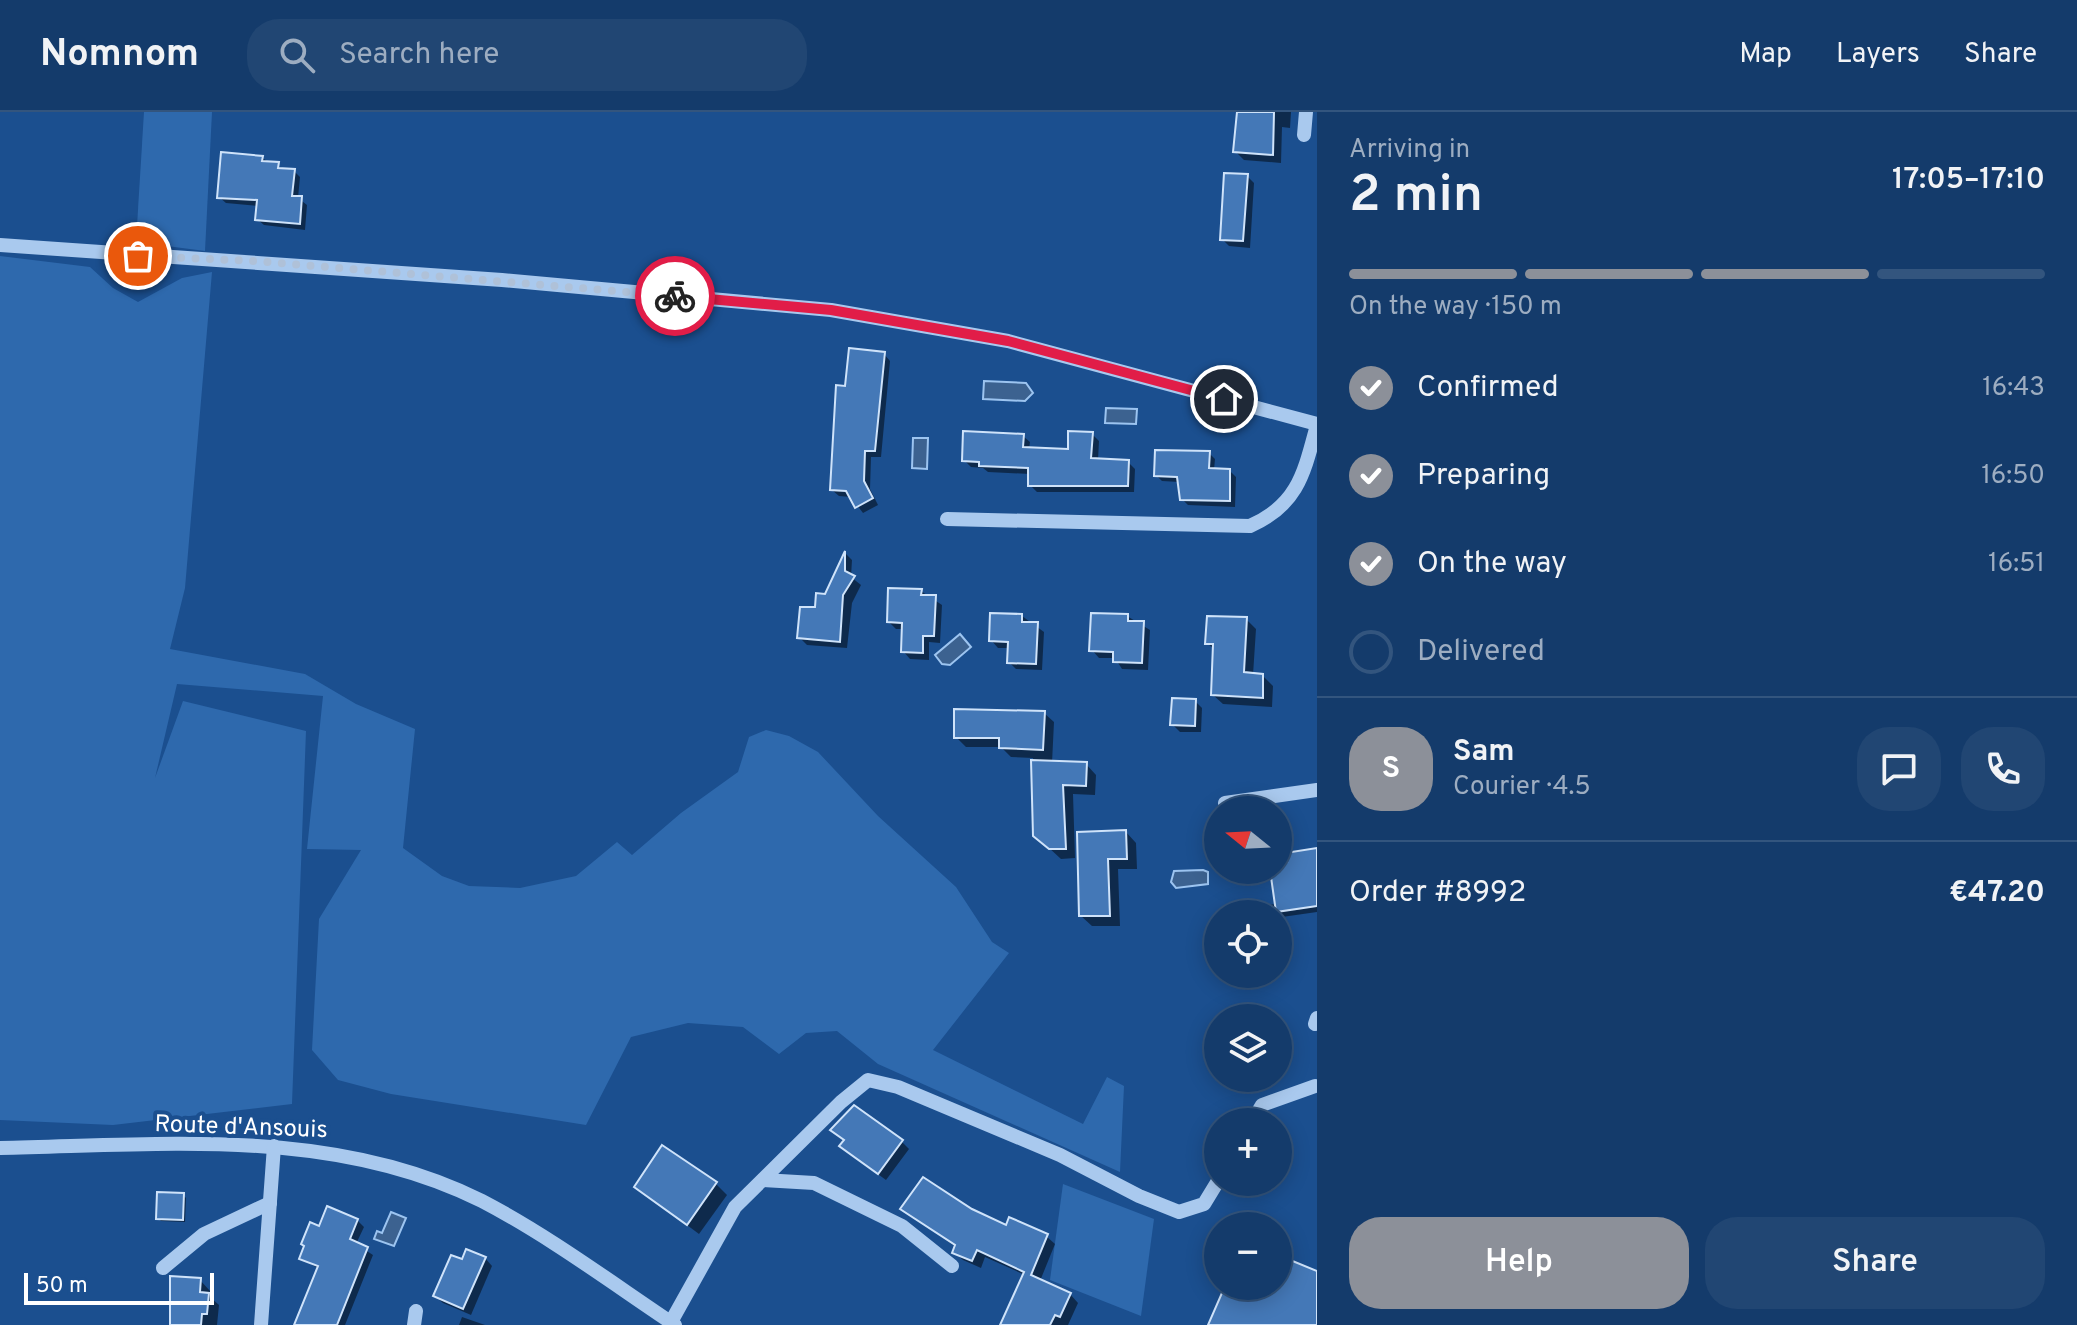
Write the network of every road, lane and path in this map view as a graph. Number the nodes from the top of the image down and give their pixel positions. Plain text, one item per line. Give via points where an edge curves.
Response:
1 (1306, 112) edge
2 (1304, 135) dead end
3 (0, 245) edge
4 (1317, 425) edge
5 (947, 519) dead end
6 (1317, 790) edge
7 (1275, 796) edge
8 (1315, 1086) dead end
9 (1260, 1108) edge
10 (274, 1146) junction
11 (0, 1148) edge
12 (763, 1180) junction
13 (1209, 1196) edge
14 (270, 1203) junction
15 (952, 1266) dead end
16 (163, 1268) dead end
17 (673, 1324) edge
18 (261, 1325) edge

1 - 2 street
3 - 4 street via 502,280 831,310 1008,341
4 - 5 street via 1292,496 1271,517 1250,526
6 - 7 street
8 - 9 street
10 - 11 street, Route d'Ansouis
10 - 14 street
10 - 17 street, Route d'Ansouis via 360,1158 482,1201
12 - 13 street via 868,1080 913,1093 1060,1155 1179,1212 1204,1204
12 - 15 street via 814,1183 902,1226
12 - 17 street via 735,1207
14 - 16 street via 204,1234
14 - 18 street

